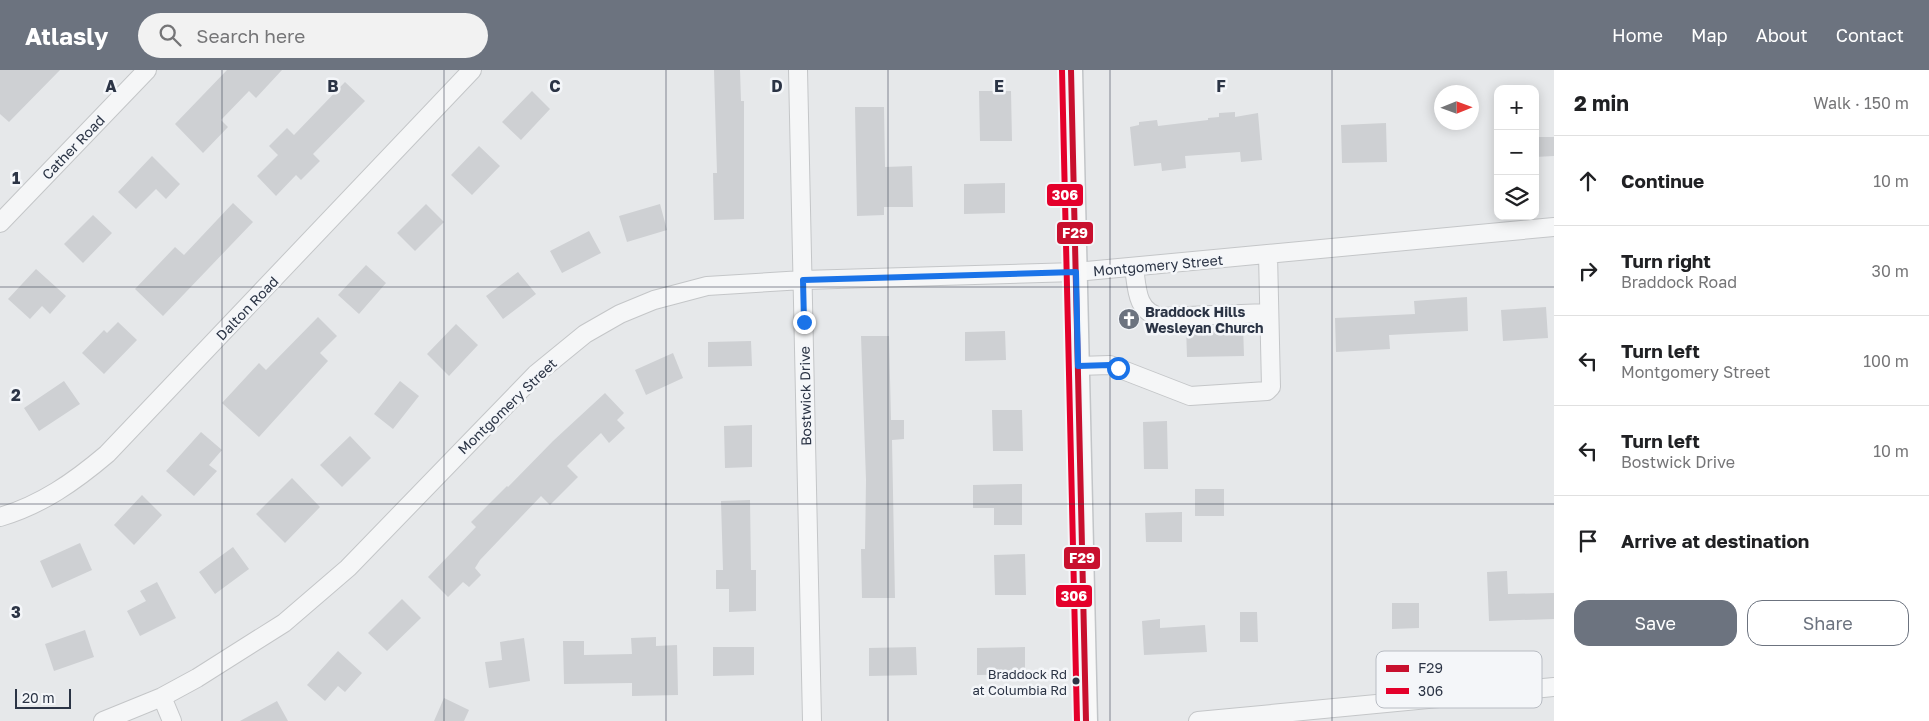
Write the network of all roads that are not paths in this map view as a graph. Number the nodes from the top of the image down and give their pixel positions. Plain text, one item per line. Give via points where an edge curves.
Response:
1 (147, 70) edge
2 (472, 70) edge
3 (798, 70) edge
4 (1071, 70) edge
5 (0, 223) edge
6 (1554, 227) edge
7 (1268, 254) junction
8 (1134, 267) junction
9 (1076, 272) junction
10 (803, 280) junction
11 (1268, 313) junction
12 (1078, 366) junction
13 (0, 518) edge
14 (162, 697) junction
15 (1376, 704) edge
16 (103, 721) edge
17 (172, 721) edge
18 (812, 721) edge
19 (1086, 721) edge
20 (1198, 721) edge

1 - 5 street, Cather Road
2 - 13 street, Dalton Road via 106,454 55,494
3 - 10 street, Bostwick Drive
4 - 9 main road
6 - 7 street, Montgomery Street
7 - 8 street, Montgomery Street
7 - 11 street
8 - 9 street, Montgomery Street
8 - 11 street via 1138,297 1143,309 1151,315
9 - 10 street, Montgomery Street
9 - 12 main road
10 - 14 street, Montgomery Street via 692,289 620,314 585,334 536,374 348,568 318,594 284,623
10 - 18 street, Bostwick Drive
11 - 12 street via 1271,387 1267,391 1190,396 1110,365
12 - 19 main road
14 - 16 street, Montgomery Street
14 - 17 street
15 - 20 street

